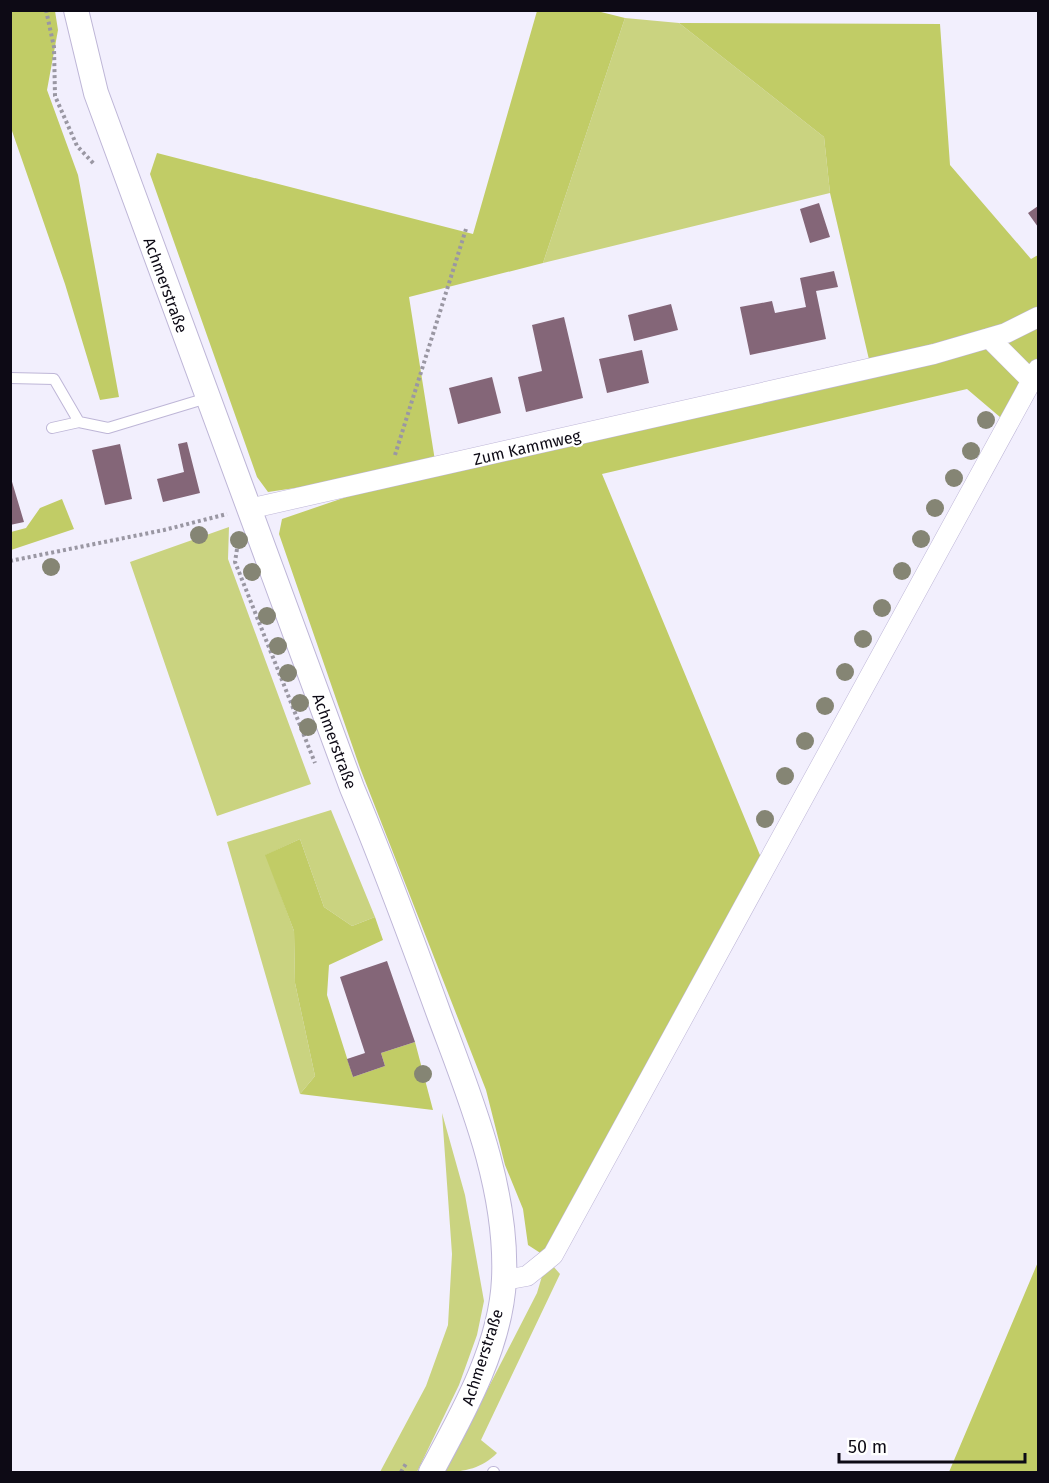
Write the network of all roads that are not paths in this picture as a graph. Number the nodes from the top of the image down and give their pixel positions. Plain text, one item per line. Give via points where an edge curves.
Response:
1 (76, 10) edge
2 (1038, 317) edge
3 (989, 338) junction
4 (1035, 375) edge
5 (10, 378) edge
6 (207, 398) junction
7 (79, 422) junction
8 (52, 428) dead end
9 (248, 509) junction
10 (504, 1280) junction
11 (431, 1473) edge

1 - 6 street, Achmerstraße via 96,93
2 - 3 street, Zum Kammweg
3 - 4 street
3 - 9 street, Zum Kammweg via 934,354
4 - 10 street via 553,1255 527,1276
5 - 7 lane via 54,380
6 - 7 lane via 108,428
6 - 9 street, Achmerstraße
7 - 8 lane
9 - 10 street, Achmerstraße via 465,1085 501,1212
10 - 11 street, Achmerstraße via 495,1328 472,1398

